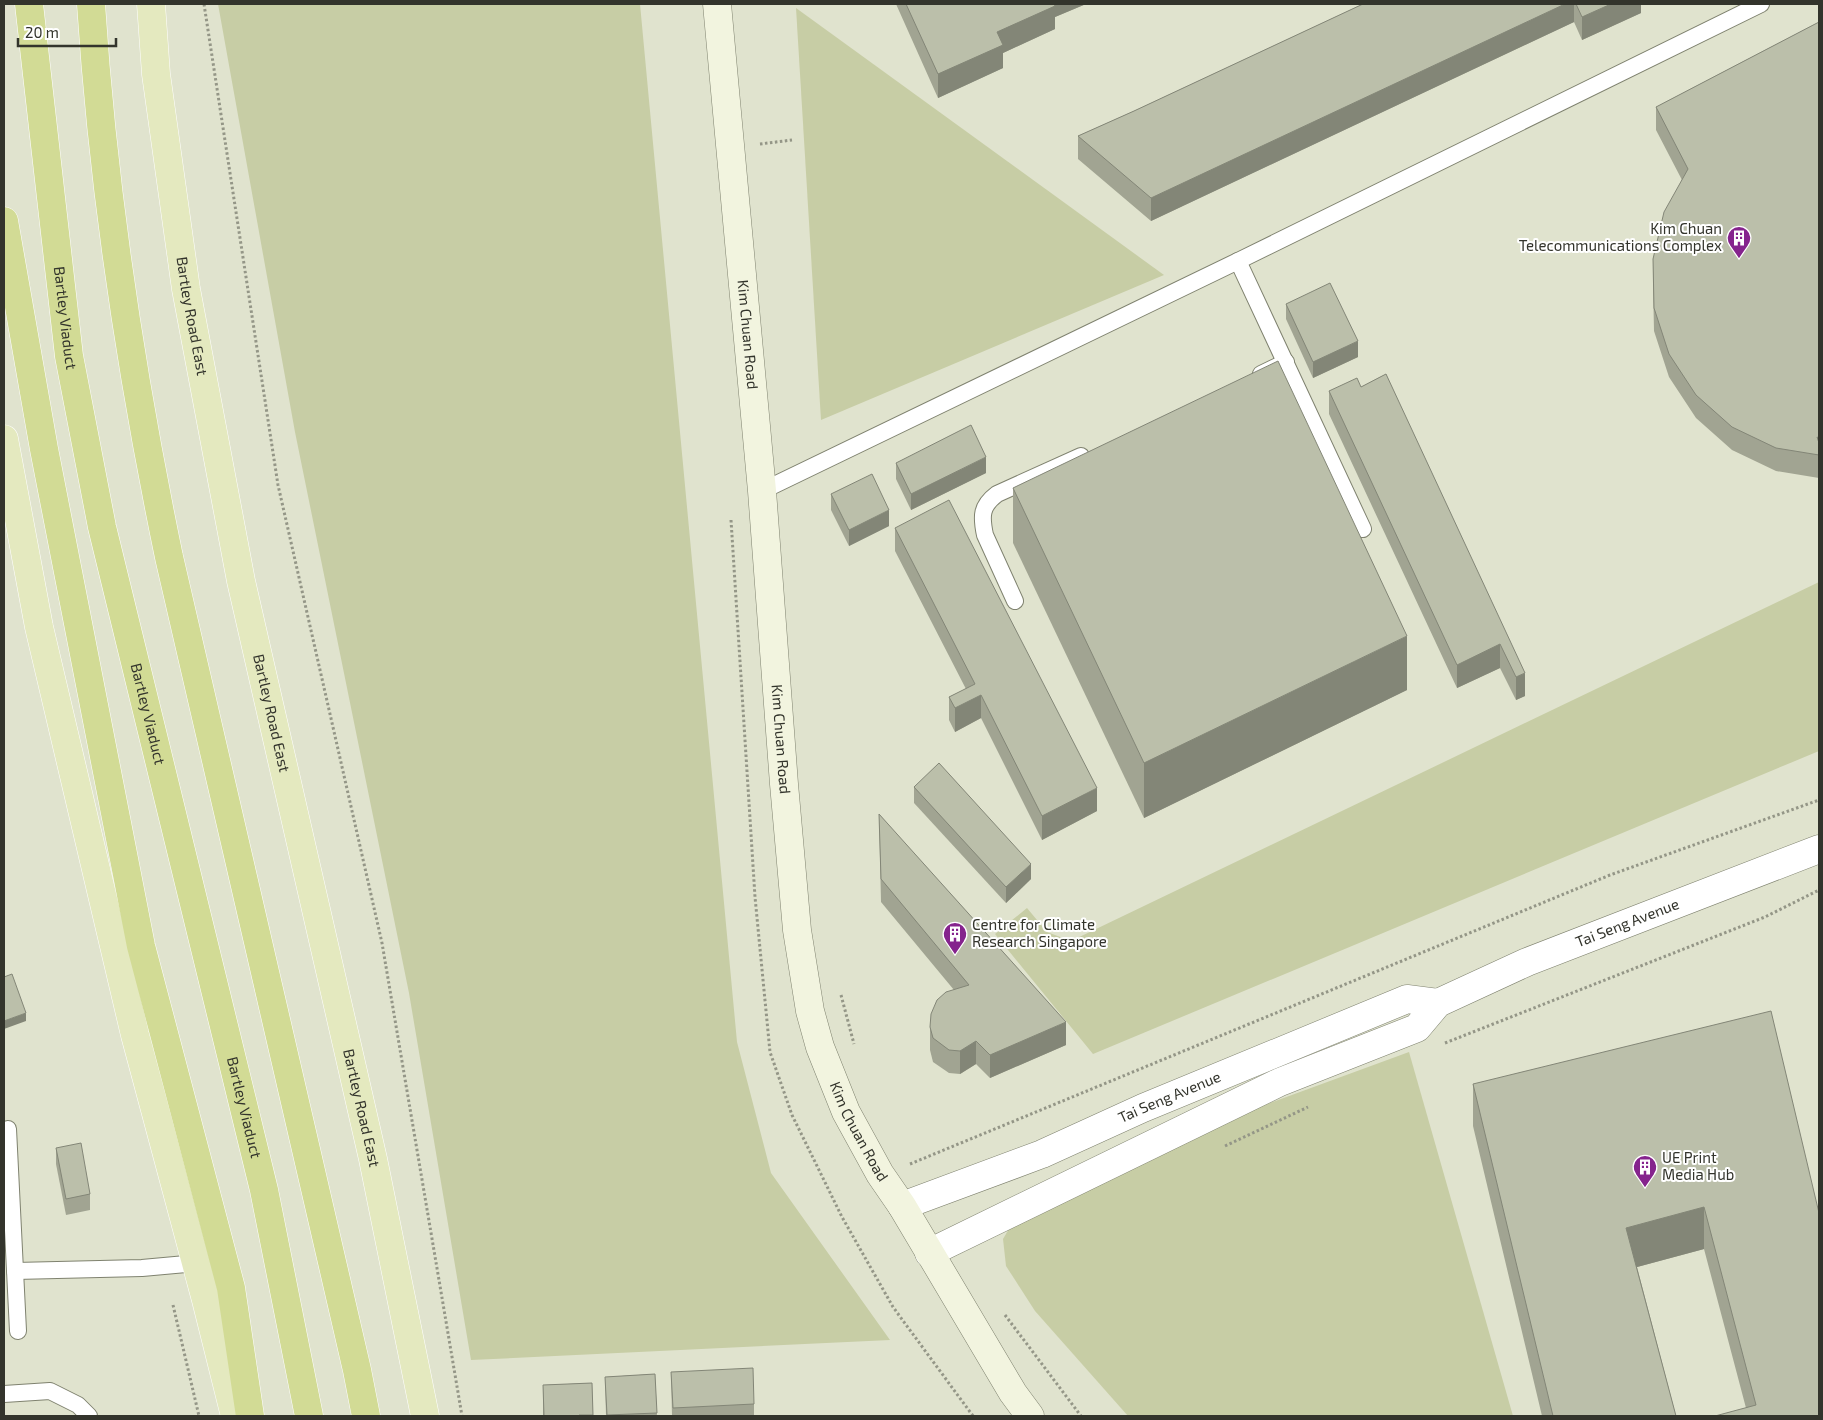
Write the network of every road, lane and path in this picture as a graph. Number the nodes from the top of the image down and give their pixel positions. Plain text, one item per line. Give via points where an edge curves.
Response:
1 (29, 4) edge
2 (91, 4) edge
3 (151, 4) edge
4 (204, 4) edge
5 (717, 4) edge
6 (1762, 4) edge
7 (792, 140) dead end
8 (766, 143) dead end
9 (4, 221) edge
10 (1238, 261) junction
11 (1286, 362) junction
12 (1250, 379) edge
13 (4, 439) edge
14 (1096, 449) edge
15 (762, 491) junction
16 (1363, 529) dead end
17 (1015, 601) dead end
18 (1819, 800) edge
19 (1819, 849) edge
20 (1819, 890) edge
21 (841, 994) dead end
22 (1438, 1003) junction
23 (1442, 1045) dead end
24 (856, 1050) dead end
25 (1316, 1103) dead end
26 (8, 1129) dead end
27 (1218, 1149) dead end
28 (914, 1201) junction
29 (929, 1253) junction
30 (197, 1263) junction
31 (15, 1271) junction
32 (1004, 1314) dead end
33 (18, 1331) dead end
34 (4, 1394) edge
35 (89, 1416) edge
36 (235, 1416) edge
37 (250, 1416) edge
38 (309, 1416) edge
39 (366, 1416) edge
40 (425, 1416) edge
41 (462, 1416) edge
42 (1030, 1416) edge
43 (1081, 1416) edge

1 - 38 highway, Bartley Viaduct via 69,356 102,527 264,1190
2 - 39 highway via 99,118 114,240 149,460
3 - 40 main road, Bartley Road East via 156,74 186,290 241,581 373,1159
4 - 41 path via 278,485 382,943
5 - 15 main road, Kim Chuan Road
6 - 10 lane
7 - 8 path
9 - 37 highway via 44,449 141,946 231,1288
10 - 11 lane
10 - 15 lane
11 - 12 lane
11 - 16 lane
13 - 30 main road via 39,627 134,1035
14 - 17 lane via 988,501 983,511 985,535
15 - 28 main road, Kim Chuan Road via 797,930 810,1011 820,1047 846,1112 880,1174
18 - 28 path via 1610,875 908,1164
19 - 22 street, Tai Seng Avenue via 1527,962
20 - 23 path via 1765,917
21 - 24 path
22 - 28 street, Tai Seng Avenue via 1407,999 1143,1108 1042,1154
22 - 29 street, Tai Seng Avenue via 1417,1028 1280,1082
25 - 27 path
26 - 31 lane
28 - 29 main road, Kim Chuan Road
29 - 42 main road, Kim Chuan Road
30 - 31 lane via 142,1268
30 - 36 main road
31 - 33 lane
32 - 43 path
34 - 35 lane via 50,1391 78,1405

